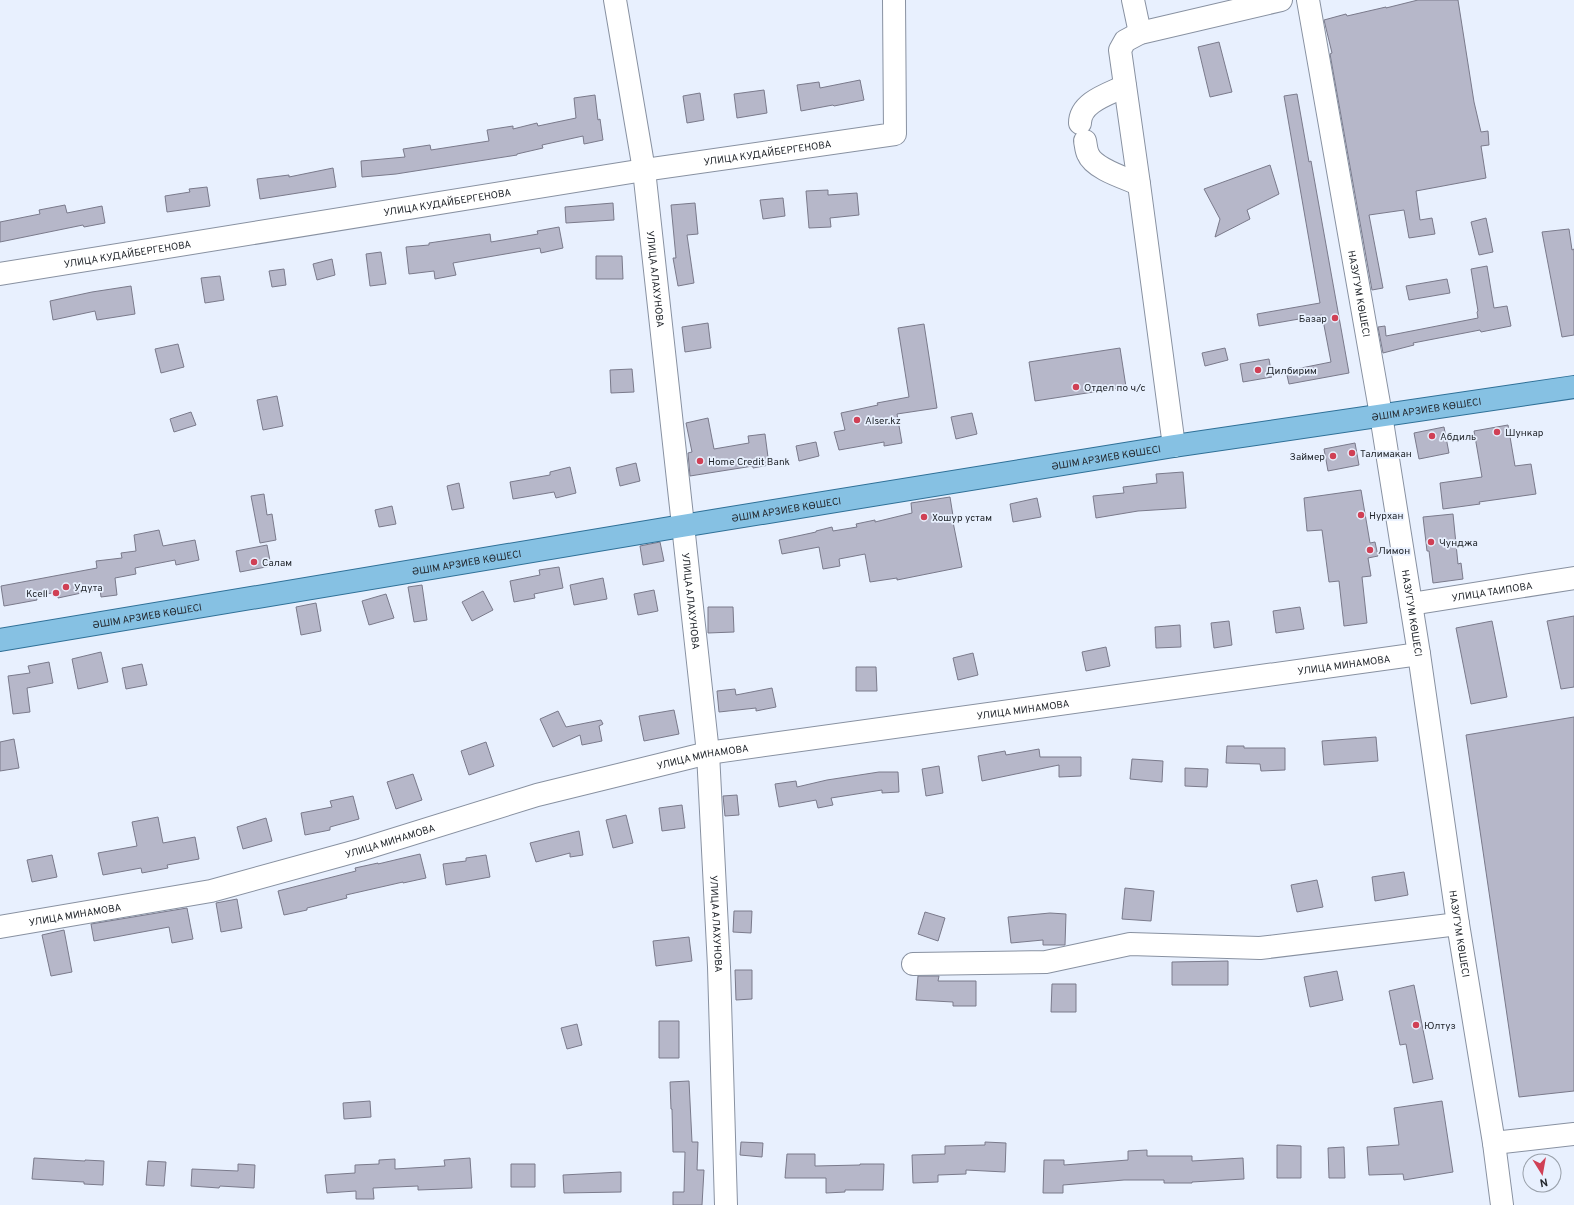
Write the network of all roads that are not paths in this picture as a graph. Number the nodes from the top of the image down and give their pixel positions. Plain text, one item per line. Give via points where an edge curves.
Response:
1 (616, 0) edge
2 (894, 0) edge
3 (1133, 0) edge
4 (1281, 0) edge
5 (1308, 0) edge
6 (1132, 37) junction
7 (1125, 86) junction
8 (644, 170) junction
9 (1139, 184) junction
10 (0, 274) edge
11 (1574, 387) edge
12 (1381, 415) junction
13 (1174, 446) junction
14 (682, 526) junction
15 (1574, 578) edge
16 (1411, 604) junction
17 (0, 640) edge
18 (1419, 654) junction
19 (708, 753) junction
20 (1458, 924) junction
21 (0, 927) edge
22 (913, 964) dead end
23 (1574, 1134) edge
24 (1494, 1143) junction
25 (726, 1205) edge
26 (1502, 1205) edge

1 - 8 street, УЛИЦА АЛАХУНОВА
2 - 8 street, УЛИЦА КУДАЙБЕРГЕНОВА via 895,134
3 - 6 street
4 - 6 street
5 - 12 street, НАЗУГУМ КӨШЕСІ
6 - 7 street via 1120,50
7 - 9 street
7 - 9 street via 1090,104 1082,112 1082,132 1088,154 1094,162
8 - 10 street, УЛИЦА КУДАЙБЕРГЕНОВА
8 - 14 street, УЛИЦА АЛАХУНОВА
9 - 13 street
11 - 12 main road, ӘШІМ АРЗИЕВ КӨШЕСІ
12 - 13 main road, ӘШІМ АРЗИЕВ КӨШЕСІ
12 - 16 street, НАЗУГУМ КӨШЕСІ
13 - 14 main road, ӘШІМ АРЗИЕВ КӨШЕСІ
14 - 17 main road, ӘШІМ АРЗИЕВ КӨШЕСІ
14 - 19 street, УЛИЦА АЛАХУНОВА
15 - 16 street, УЛИЦА ТАИПОВА
16 - 18 street, НАЗУГУМ КӨШЕСІ
18 - 19 street, УЛИЦА МИНАМОВА
18 - 20 street, НАЗУГУМ КӨШЕСІ
19 - 21 street, УЛИЦА МИНАМОВА via 537,795 360,850 211,891
19 - 25 street, УЛИЦА АЛАХУНОВА via 719,967
20 - 22 street via 1260,948 1130,944 1046,962
20 - 24 street, НАЗУГУМ КӨШЕСІ
23 - 24 street
24 - 26 street, НАЗУГУМ КӨШЕСІ

